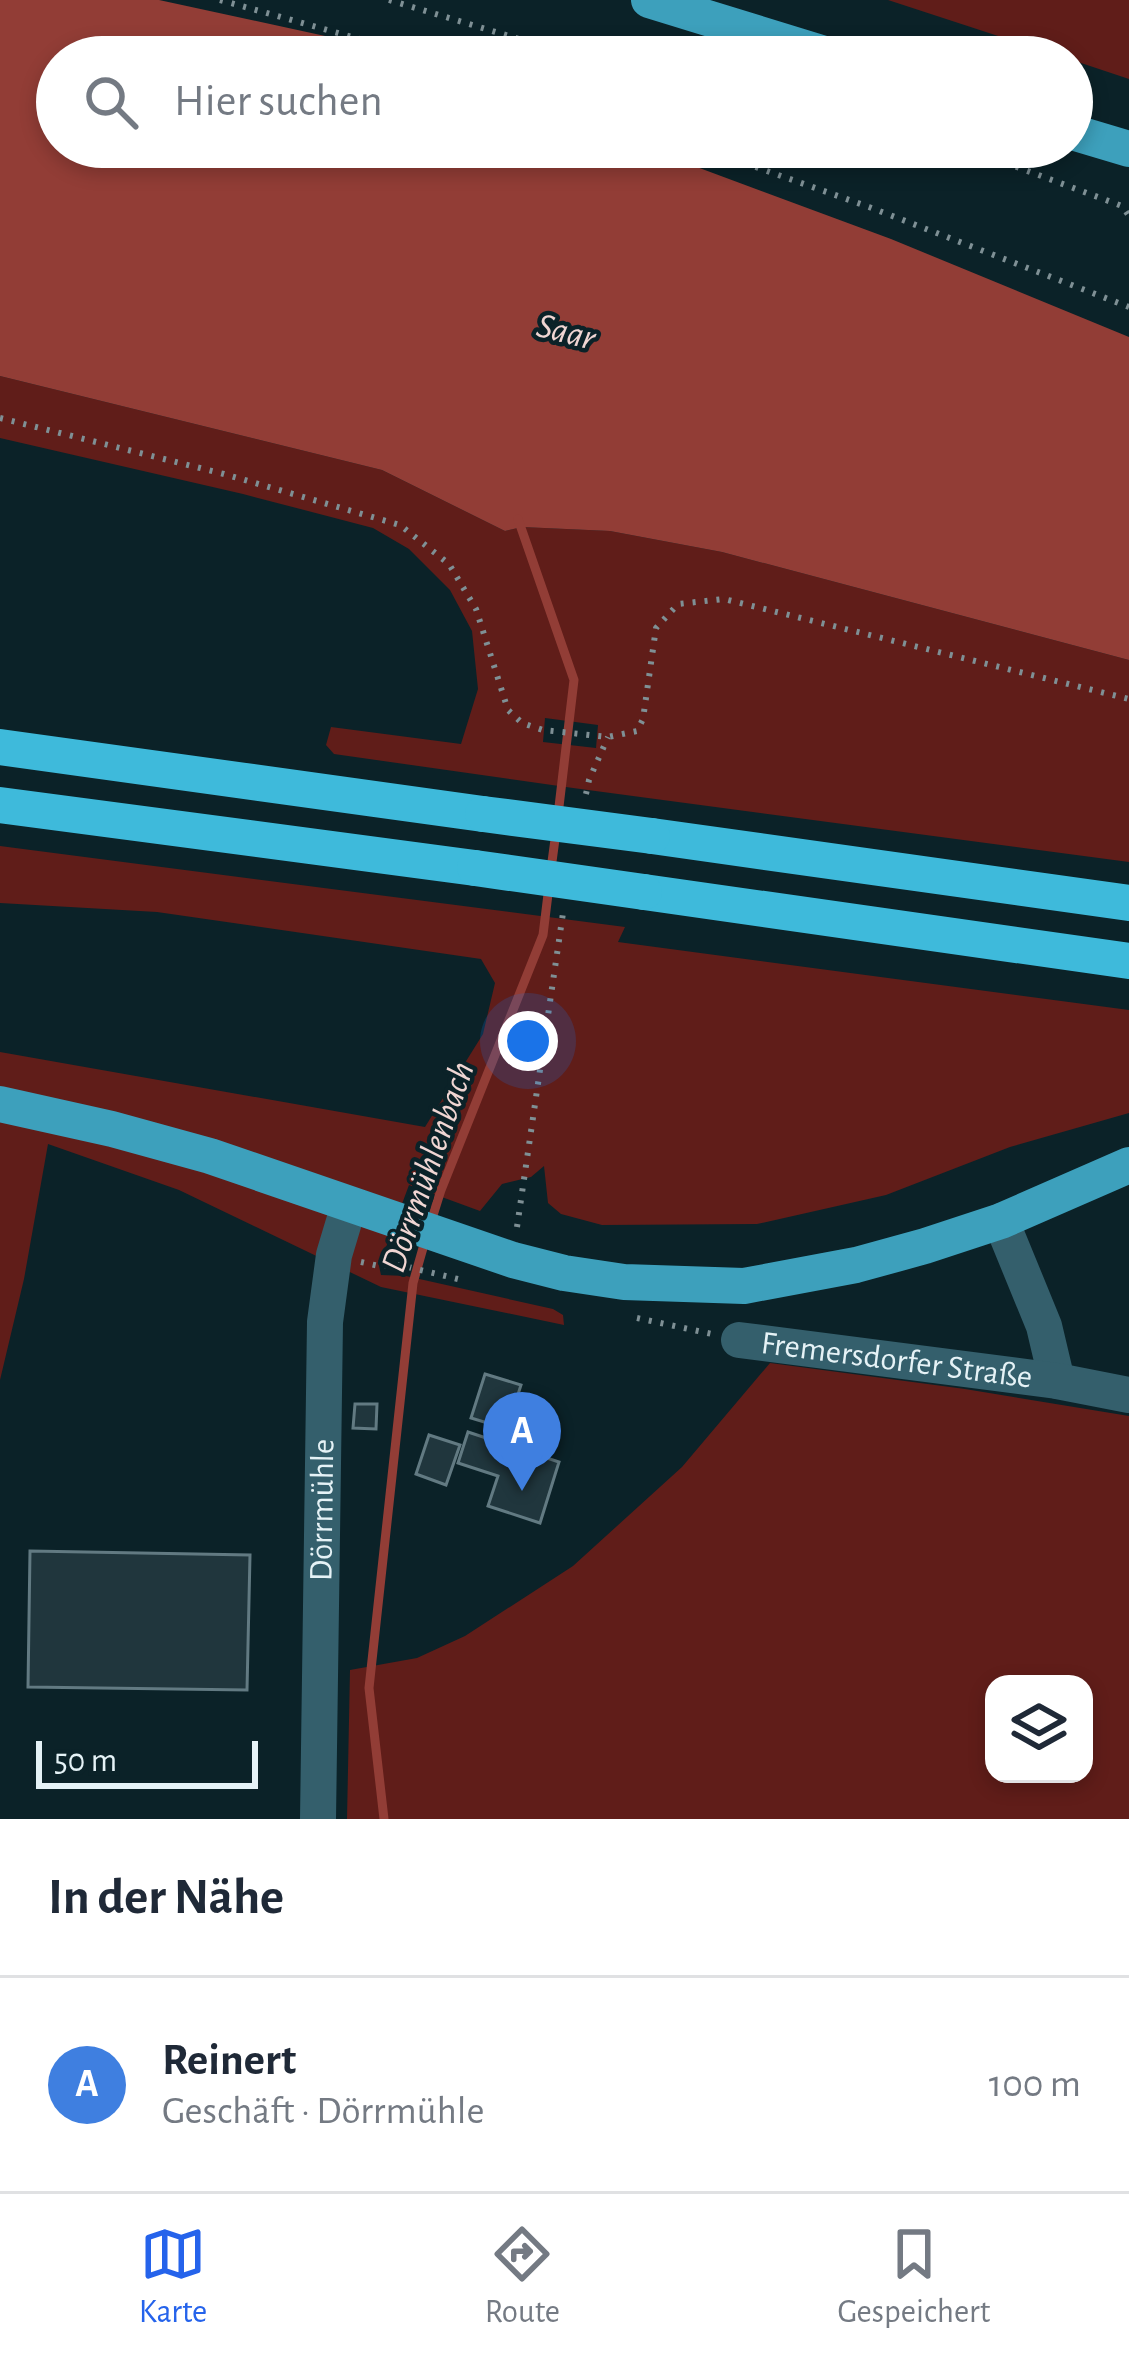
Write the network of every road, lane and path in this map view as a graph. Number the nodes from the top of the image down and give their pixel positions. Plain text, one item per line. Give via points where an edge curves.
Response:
1 (220, 0) edge
2 (389, 0) edge
3 (649, 0) edge
4 (349, 36) edge
5 (508, 36) edge
6 (766, 36) edge
7 (1093, 138) edge
8 (1129, 149) edge
9 (758, 168) edge
10 (1020, 168) edge
11 (1129, 216) edge
12 (1129, 307) edge
13 (0, 418) edge
14 (1129, 699) edge
15 (608, 737) junction
16 (0, 748) edge
17 (585, 802) dead end
18 (0, 805) edge
19 (1129, 903) edge
20 (563, 912) dead end
21 (1129, 962) edge
22 (0, 1104) edge
23 (1129, 1165) edge
24 (349, 1204) junction
25 (1001, 1221) junction
26 (513, 1260) junction
27 (458, 1262) junction
28 (379, 1266) dead end
29 (739, 1340) dead end
30 (1057, 1381) junction
31 (1129, 1395) edge
32 (318, 1819) edge

1 - 4 path
2 - 5 path
3 - 6 main road
7 - 8 main road
9 - 12 path
10 - 11 path via 1122,206
13 - 15 path via 400,525 449,564 476,609 508,710 543,730
14 - 15 path via 724,599 678,604 656,628 643,718 637,731
15 - 17 path
16 - 19 highway, bridge
18 - 21 highway, bridge
20 - 26 path
22 - 24 main road via 210,1156
23 - 25 main road
24 - 27 main road via 395,1220
24 - 32 street, Dörrmühle via 325,1322
25 - 26 main road via 856,1265 744,1286 623,1282
25 - 30 street, Fremersdorfer Straße
26 - 27 main road
27 - 28 path
29 - 30 street, Fremersdorfer Straße
30 - 31 street, Fremersdorfer Straße

